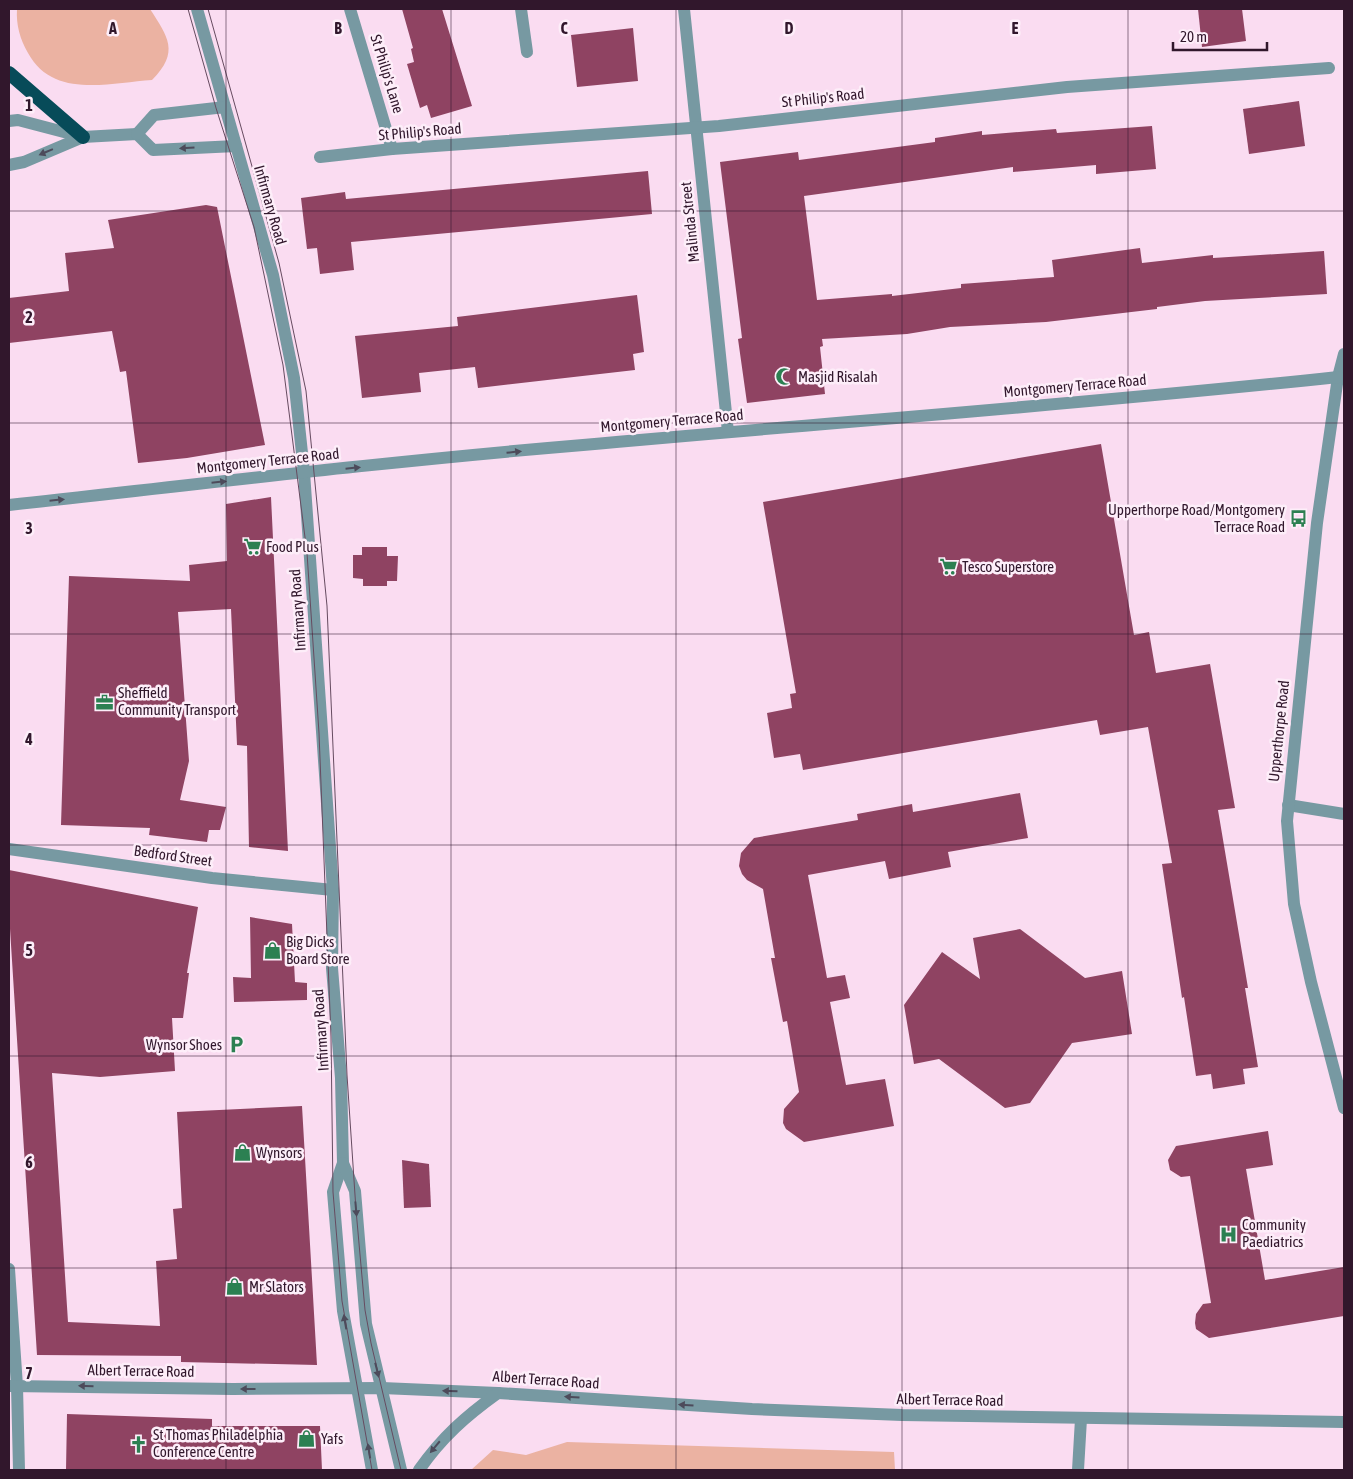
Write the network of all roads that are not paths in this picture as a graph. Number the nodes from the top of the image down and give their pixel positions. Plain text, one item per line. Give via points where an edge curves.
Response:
1 (197, 9) edge
2 (350, 9) edge
3 (521, 9) edge
4 (684, 9) edge
5 (527, 52) dead end
6 (1329, 68) dead end
7 (9, 73) edge
8 (225, 107) junction
9 (9, 121) edge
10 (696, 128) junction
11 (137, 134) junction
12 (83, 137) junction
13 (236, 146) junction
14 (392, 149) junction
15 (320, 157) dead end
16 (9, 165) edge
17 (1344, 354) edge
18 (1338, 377) junction
19 (728, 432) junction
20 (304, 472) junction
21 (9, 505) edge
22 (1288, 805) junction
23 (1344, 814) edge
24 (9, 849) edge
25 (333, 890) junction
26 (1344, 1108) edge
27 (343, 1162) junction
28 (9, 1268) edge
29 (13, 1386) edge
30 (356, 1388) junction
31 (382, 1388) junction
32 (498, 1393) junction
33 (1081, 1419) junction
34 (1344, 1422) edge
35 (19, 1470) edge
36 (372, 1470) edge
37 (401, 1470) edge
38 (419, 1470) edge
39 (1078, 1470) edge

1 - 8 street, Infirmary Road
2 - 14 street, St Philip's Lane
3 - 5 street
4 - 10 street, Malinda Street
6 - 10 street, St Philip's Road via 1067,87
7 - 12 highway
8 - 11 street via 154,115
8 - 13 street, Infirmary Road
9 - 12 street via 18,120
10 - 14 street, St Philip's Road
10 - 19 street, Malinda Street
11 - 12 street
13 -> 11 street via 153,150
12 -> 16 street via 24,162
13 - 20 street, Infirmary Road via 273,275 294,378
14 - 15 street, St Philip's Road
17 - 18 street, Upperthorpe Road
18 - 19 street, Montgomery Terrace Road via 1170,395
18 - 22 street, Upperthorpe Road via 1317,523
20 -> 19 street, Montgomery Terrace Road
21 -> 20 street, Montgomery Terrace Road
20 - 25 street, Infirmary Road
22 - 23 street
22 - 26 street, Upperthorpe Road via 1294,904
24 - 25 street, Bedford Street via 212,878
25 - 27 street, Infirmary Road via 332,968 339,1044
30 -> 27 street, Infirmary Road via 343,1312 333,1192
27 -> 31 street, Infirmary Road via 355,1191 366,1324
28 - 29 street
30 -> 29 street, Albert Terrace Road via 233,1390
29 - 35 street
30 - 31 street, Albert Terrace Road
36 -> 30 street, Infirmary Road
32 -> 31 street, Albert Terrace Road
31 - 37 street, Infirmary Road
33 -> 32 street, Albert Terrace Road via 734,1408
32 -> 38 street via 459,1422
33 - 34 street, Albert Terrace Road
33 - 39 street

